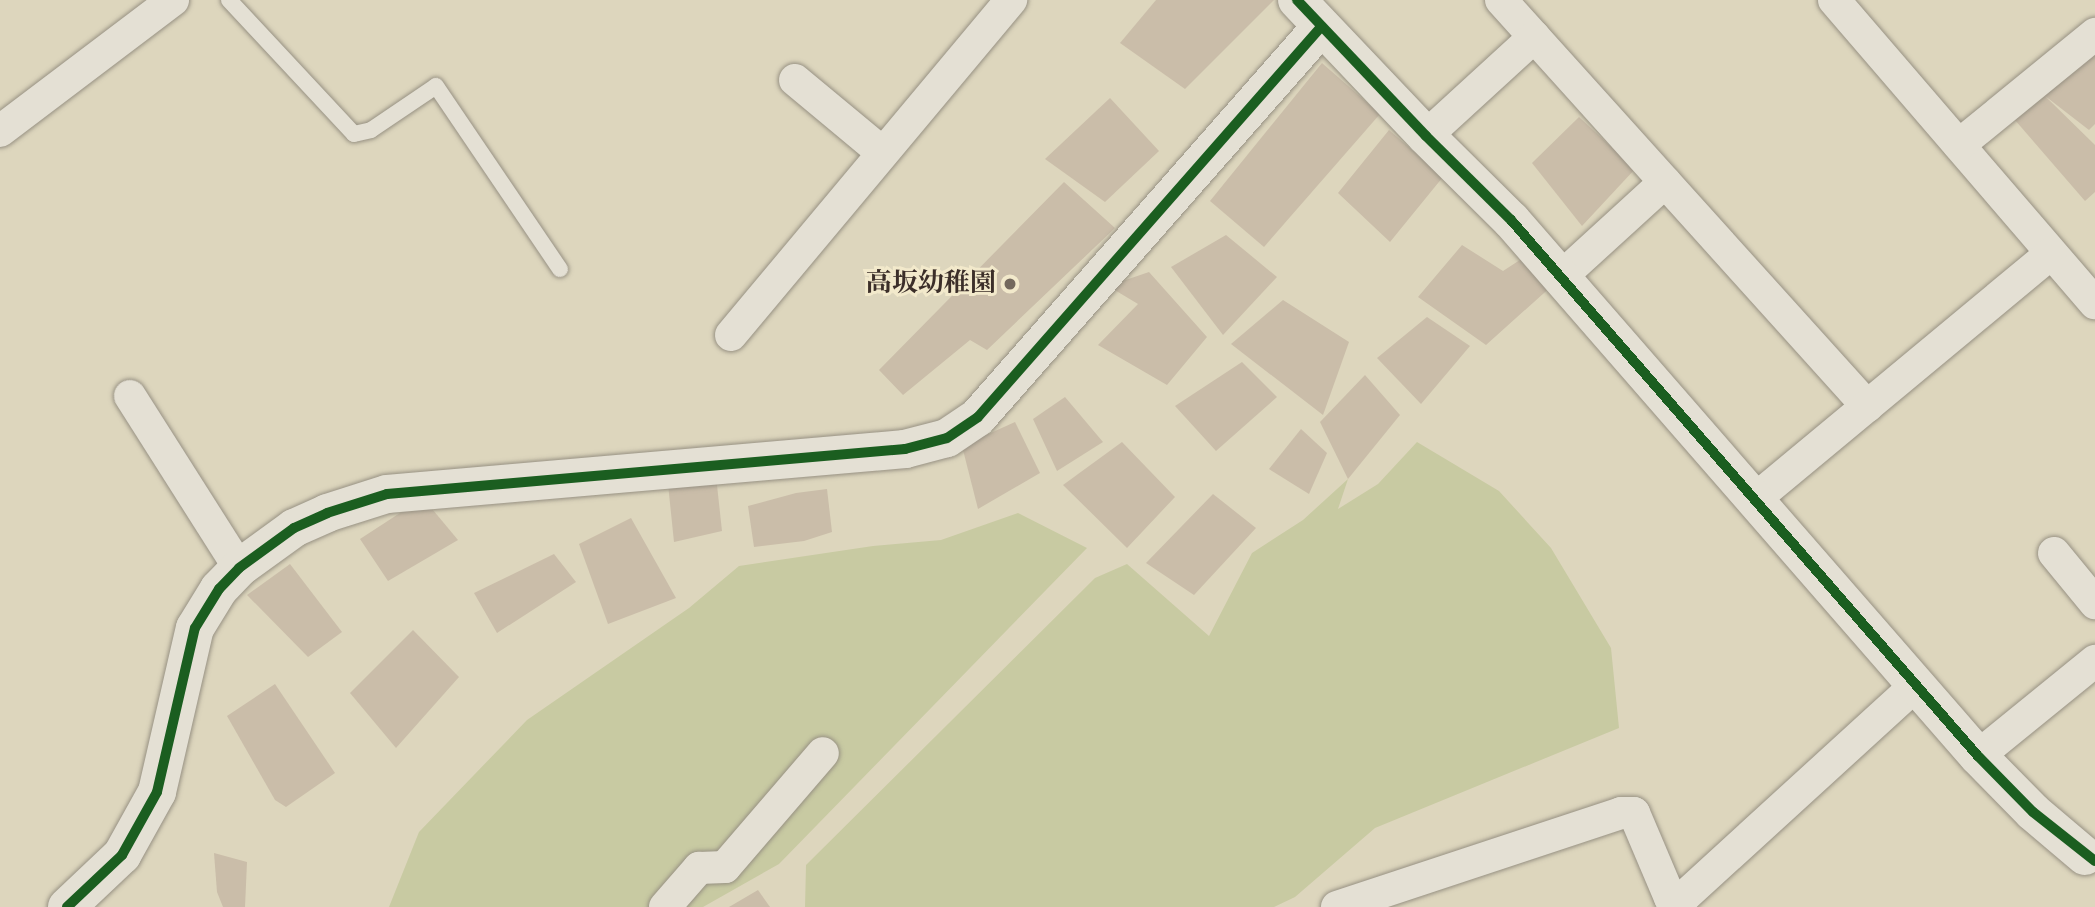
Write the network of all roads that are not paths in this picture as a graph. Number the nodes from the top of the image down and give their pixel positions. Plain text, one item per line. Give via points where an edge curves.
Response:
1 (173, 0) edge
2 (229, 0) edge
3 (1011, 0) edge
4 (1501, 0) edge
5 (1834, 0) edge
6 (1309, 13) edge
7 (2095, 34) edge
8 (1534, 37) junction
9 (795, 80) dead end
10 (0, 131) edge
11 (1426, 136) junction
12 (1959, 145) junction
13 (883, 153) junction
14 (1665, 182) junction
15 (2051, 253) junction
16 (560, 269) dead end
17 (1561, 277) junction
18 (2095, 303) edge
19 (731, 335) dead end
20 (130, 396) dead end
21 (1867, 406) junction
22 (1754, 500) junction
23 (2053, 552) dead end
24 (239, 568) junction
25 (2095, 603) edge
26 (2095, 661) edge
27 (1915, 686) junction
28 (823, 753) dead end
29 (1978, 756) junction
30 (2090, 858) edge
31 (67, 907) edge
32 (666, 907) edge
33 (1337, 907) edge

1 - 10 street
2 - 16 lane via 354,134 371,130 436,86
3 - 13 street
4 - 8 street
5 - 12 street
6 - 11 street
6 - 24 street via 978,417 947,438 905,449 387,494 294,528
7 - 12 street
8 - 11 street
8 - 14 street
9 - 13 street
11 - 17 street
12 - 15 street
13 - 19 street
14 - 17 street
14 - 21 street
15 - 18 street
15 - 21 street
17 - 22 street
20 - 24 street
21 - 22 street
22 - 27 street
23 - 25 street
24 - 31 street via 219,589 195,628 157,792 141,825 122,855
26 - 29 street
27 - 29 street
27 - 33 street via 1686,895 1670,898 1634,813 1621,813
28 - 32 street via 725,867 699,868
29 - 30 street via 2033,812

